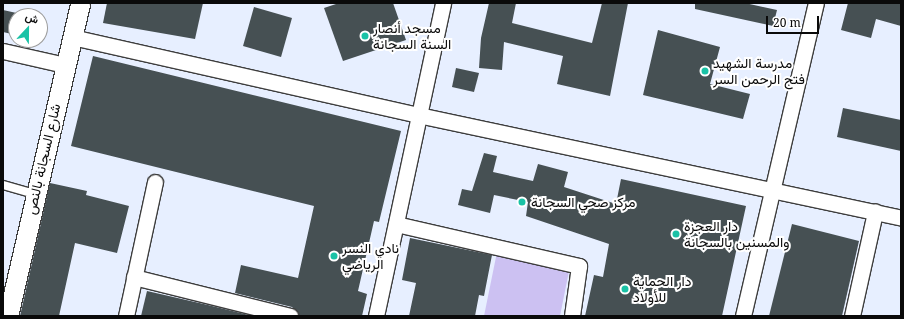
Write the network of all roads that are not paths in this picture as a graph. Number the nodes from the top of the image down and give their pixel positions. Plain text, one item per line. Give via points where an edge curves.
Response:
1 (80, 3) edge
2 (443, 3) edge
3 (816, 3) edge
4 (72, 38) junction
5 (3, 51) edge
6 (65, 65) junction
7 (418, 115) junction
8 (155, 182) dead end
9 (3, 186) edge
10 (772, 190) junction
11 (35, 194) junction
12 (875, 212) junction
13 (901, 218) edge
14 (396, 224) junction
15 (134, 277) junction
16 (8, 316) edge
17 (126, 316) edge
18 (290, 316) edge
19 (376, 316) edge
20 (572, 316) edge
21 (743, 316) edge
22 (852, 316) edge

1 - 4 street, شارع السجانة بالنص
2 - 7 street
3 - 10 street
4 - 6 street, شارع السجانة بالنص
4 - 7 street
5 - 6 street
6 - 11 street, شارع السجانة بالنص
7 - 10 street
7 - 14 street
8 - 15 street
9 - 11 lane
10 - 12 street
10 - 21 street
11 - 16 street, شارع السجانة بالنص
12 - 13 street
12 - 22 street
14 - 19 street
14 - 20 street via 579,266
15 - 17 street
15 - 18 street

